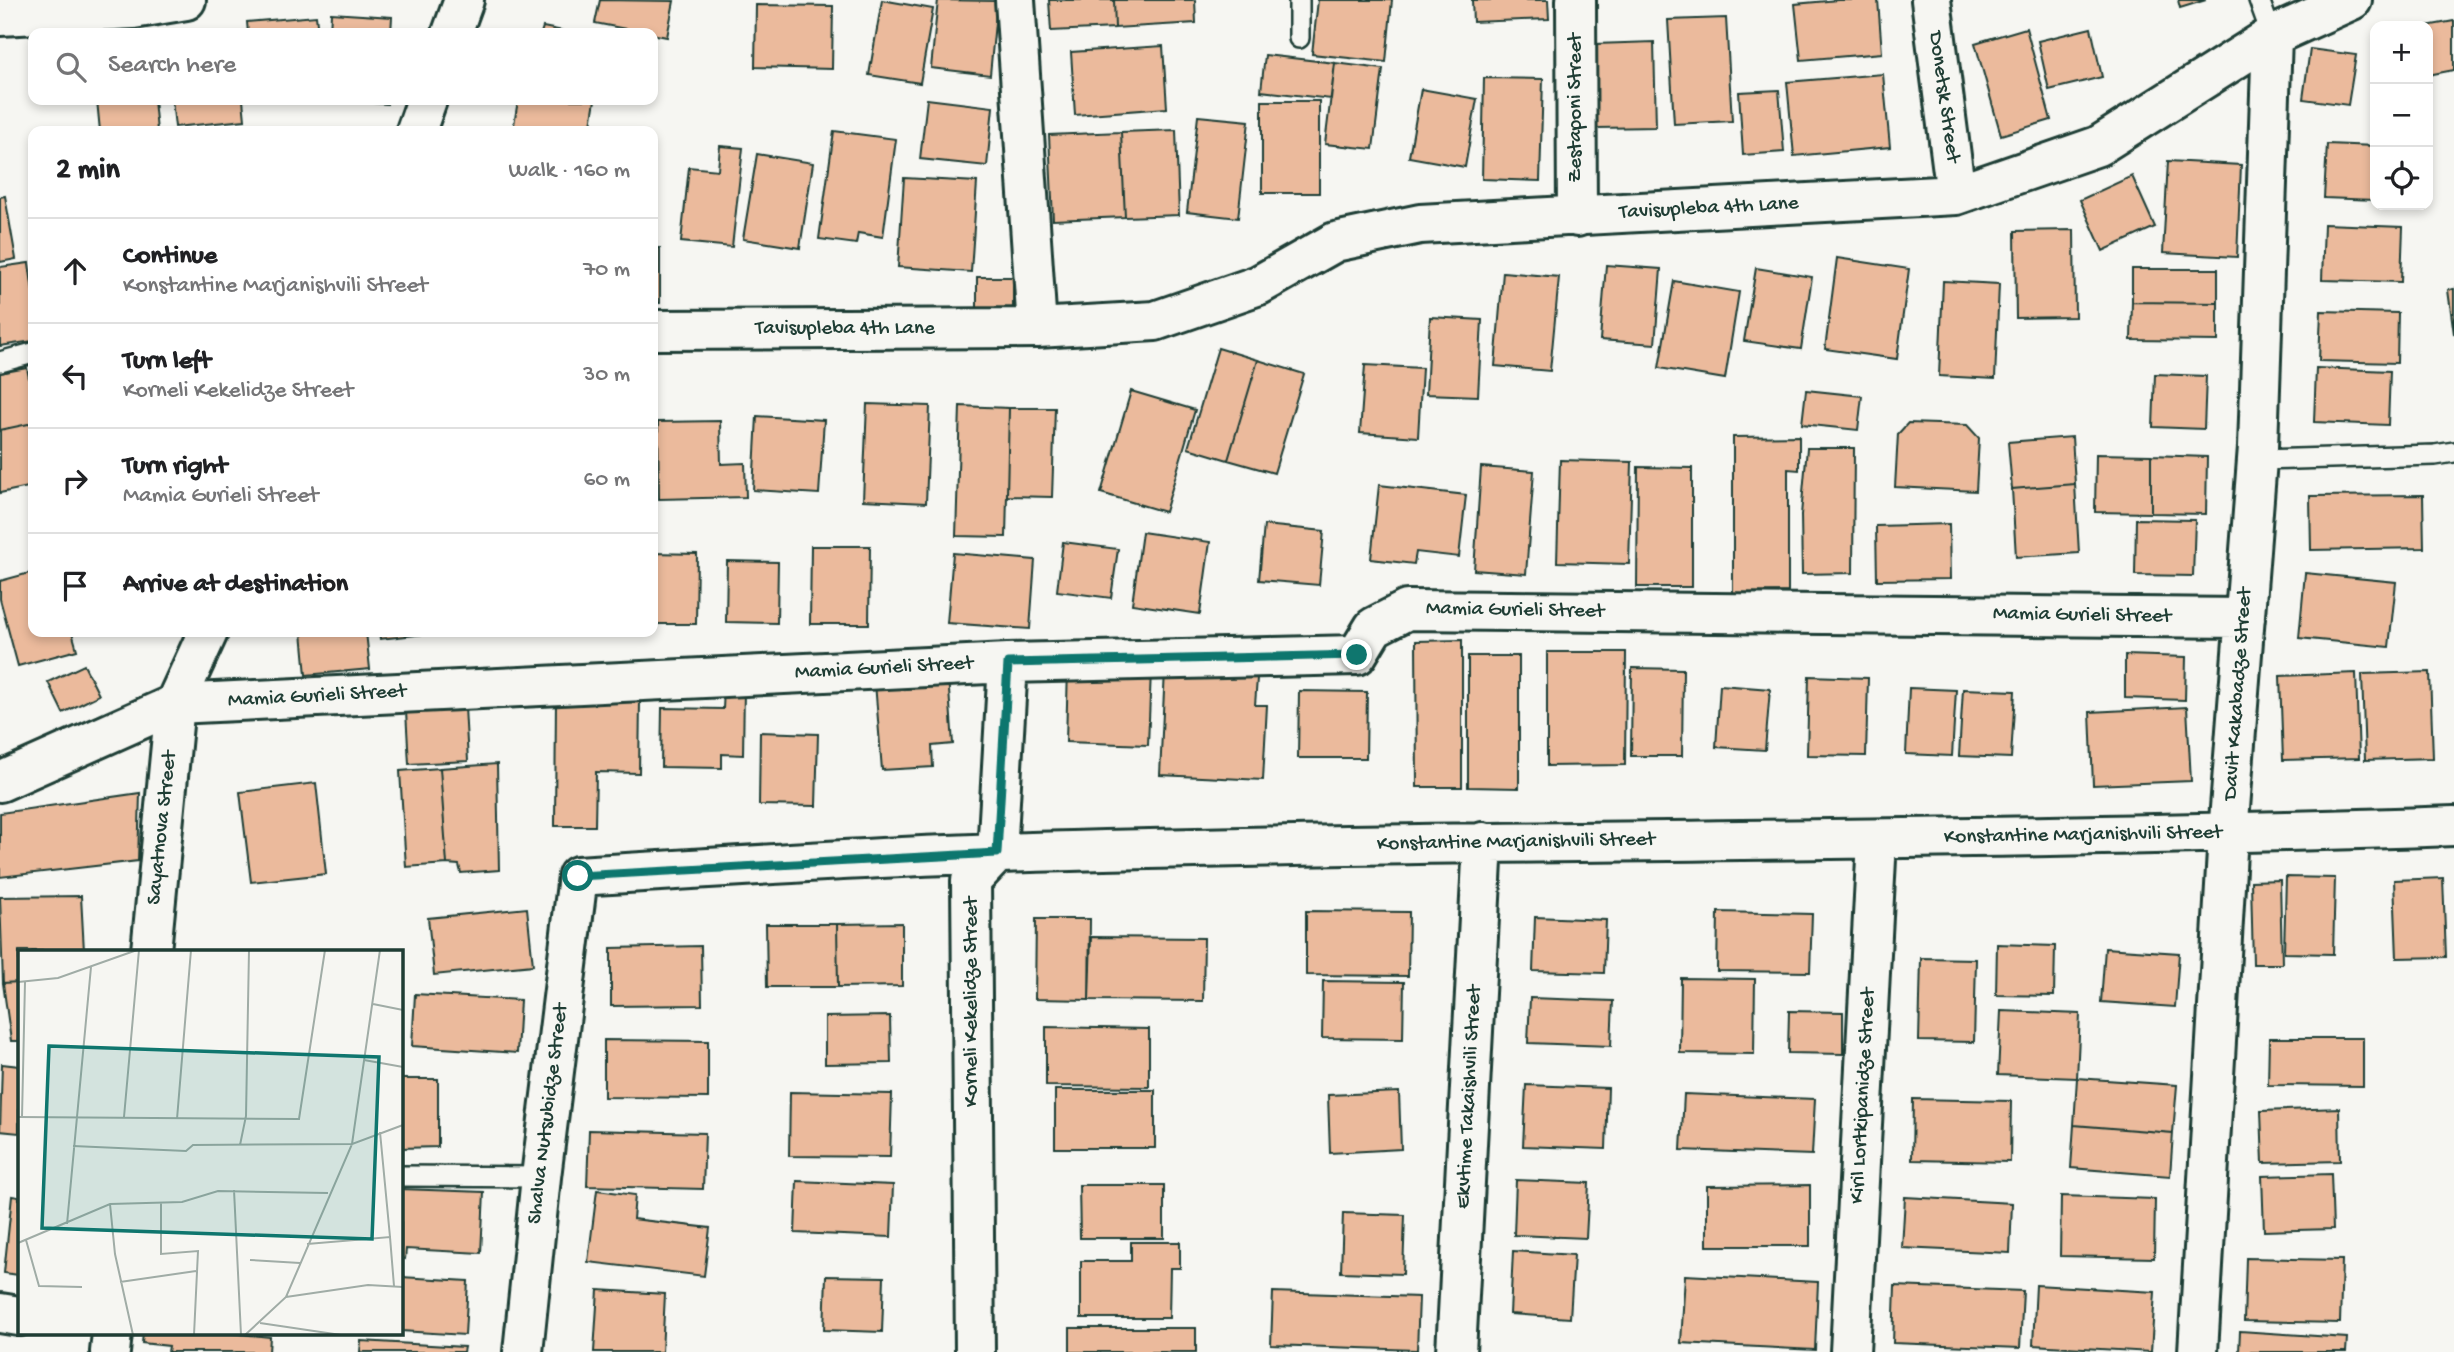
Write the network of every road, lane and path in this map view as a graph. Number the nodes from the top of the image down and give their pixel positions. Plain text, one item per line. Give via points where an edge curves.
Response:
1 (186, 0) edge
2 (464, 0) edge
3 (1015, 0) edge
4 (1299, 0) edge
5 (1576, 0) edge
6 (1931, 0) edge
7 (2259, 0) edge
8 (2352, 0) edge
9 (0, 16) edge
10 (454, 28) edge
11 (2272, 36) junction
12 (1299, 38) dead end
13 (425, 105) edge
14 (418, 126) edge
15 (1956, 195) junction
16 (1577, 217) junction
17 (1037, 328) junction
18 (658, 330) edge
19 (28, 354) edge
20 (0, 362) edge
21 (2454, 452) edge
22 (2257, 460) junction
23 (2245, 618) junction
24 (206, 637) edge
25 (1008, 663) junction
26 (176, 704) junction
27 (0, 782) edge
28 (2454, 826) edge
29 (2228, 834) junction
30 (1877, 840) junction
31 (1483, 842) junction
32 (997, 853) junction
33 (578, 876) joint
34 (151, 950) edge
35 (402, 1176) edge
36 (541, 1177) junction
37 (0, 1313) edge
38 (18, 1316) edge
39 (112, 1334) edge
40 (110, 1352) edge
41 (523, 1352) edge
42 (975, 1352) edge
43 (1456, 1352) edge
44 (1850, 1352) edge
45 (2198, 1352) edge

1 - 9 street via 133,9
2 - 10 street
3 - 17 street
4 - 12 lane
5 - 16 street, Zestaponi Street
6 - 15 street, Donetsk Street
7 - 11 lane
8 - 11 street, Tavisupleba 4th Lane
11 - 15 street, Tavisupleba 4th Lane via 2098,146
11 - 22 street, Davit Kakabadze Street
13 - 14 street
15 - 16 street, Tavisupleba 4th Lane
16 - 17 street, Tavisupleba 4th Lane via 1420,224 1335,242 1259,285 1155,321
17 - 18 street, Tavisupleba 4th Lane
19 - 20 lane
21 - 22 lane
22 - 23 street, Davit Kakabadze Street
23 - 25 street, Mamia Gurieli Street via 1407,610 1374,627 1357,655
23 - 29 street, Davit Kakabadze Street
24 - 26 street, Sayatnova Street
25 - 26 street, Mamia Gurieli Street
25 - 32 street
26 - 27 street
26 - 34 street, Sayatnova Street
28 - 29 street, Konstantine Marjanishvili Street
29 - 30 street, Konstantine Marjanishvili Street
29 - 45 street, Davit Kakabadze Street
30 - 31 street, Konstantine Marjanishvili Street
30 - 44 street, Kiril Lortkipanidze Street
31 - 32 street, Konstantine Marjanishvili Street
31 - 43 street, Ekvtime Takaishvili Street
32 - 33 street, Konstantine Marjanishvili Street
32 - 42 street, Korneli Kekelidze Street via 971,881
33 - 36 street, Shalva Nutsubidze Street
35 - 36 lane
36 - 41 street, Shalva Nutsubidze Street
37 - 38 street
39 - 40 street

